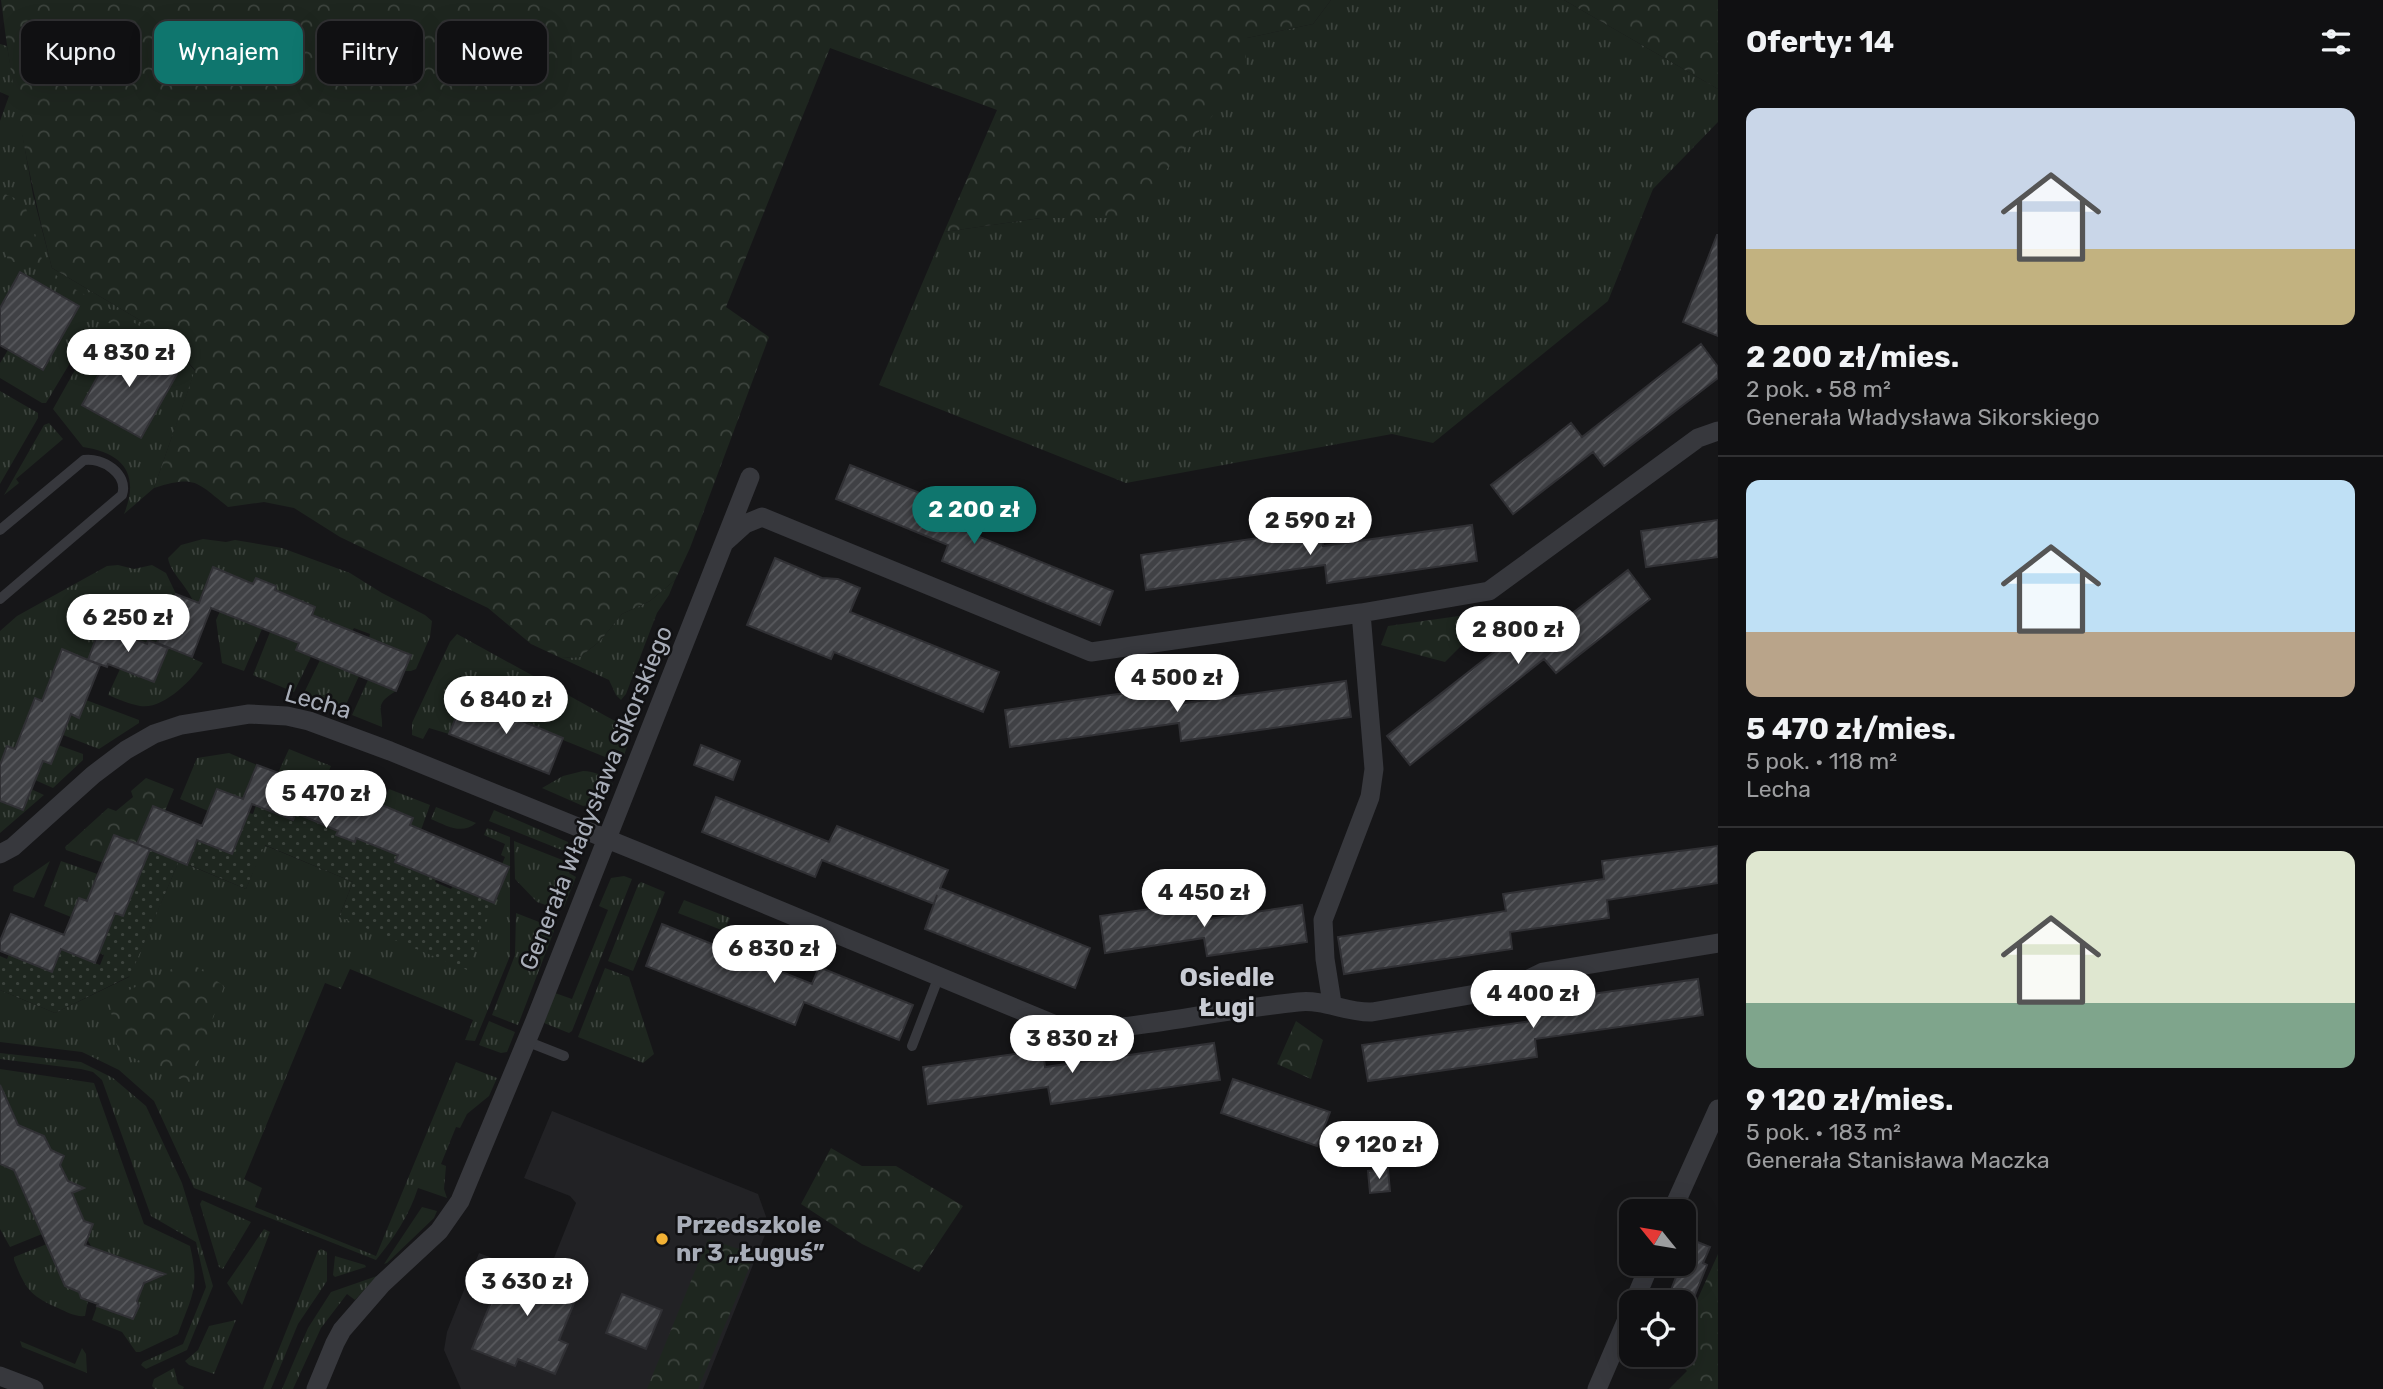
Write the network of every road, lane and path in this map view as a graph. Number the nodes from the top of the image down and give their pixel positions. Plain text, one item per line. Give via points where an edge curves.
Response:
1 (1718, 431) edge
2 (1708, 439) edge
3 (750, 477) dead end
4 (0, 530) edge
5 (724, 543) junction
6 (0, 599) edge
7 (1361, 614) junction
8 (606, 839) junction
9 (0, 854) edge
10 (1718, 943) edge
11 (939, 976) junction
12 (1332, 1003) junction
13 (526, 1041) junction
14 (912, 1045) dead end
15 (564, 1056) dead end
16 (1718, 1109) edge
17 (1677, 1199) edge
18 (1619, 1338) edge
19 (0, 1376) edge
20 (34, 1389) edge
21 (316, 1389) edge
22 (1597, 1389) edge

1 - 2 street, Generała Władysława Sikorskiego
2 - 7 street, Generała Władysława Sikorskiego via 1489,591
3 - 5 street, Generała Władysława Sikorskiego
4 - 6 lane via 84,460 99,460 122,481 122,495
5 - 7 street, Generała Władysława Sikorskiego via 745,524 762,517 1091,652
5 - 8 street, Generała Władysława Sikorskiego
7 - 12 street via 1374,769 1370,797 1323,919
8 - 9 street, Lecha via 379,746 309,721 265,713 181,725 141,741
8 - 11 street, Lecha
8 - 13 street, Generała Władysława Sikorskiego
10 - 12 street, Lecha via 1543,972 1510,988 1372,1012
11 - 12 street, Lecha via 1074,1030 1301,1001
11 - 14 lane
13 - 15 lane
13 - 21 street, Generała Władysława Sikorskiego via 460,1201 439,1231 382,1284 342,1330
16 - 17 street
18 - 22 street
19 - 20 street

